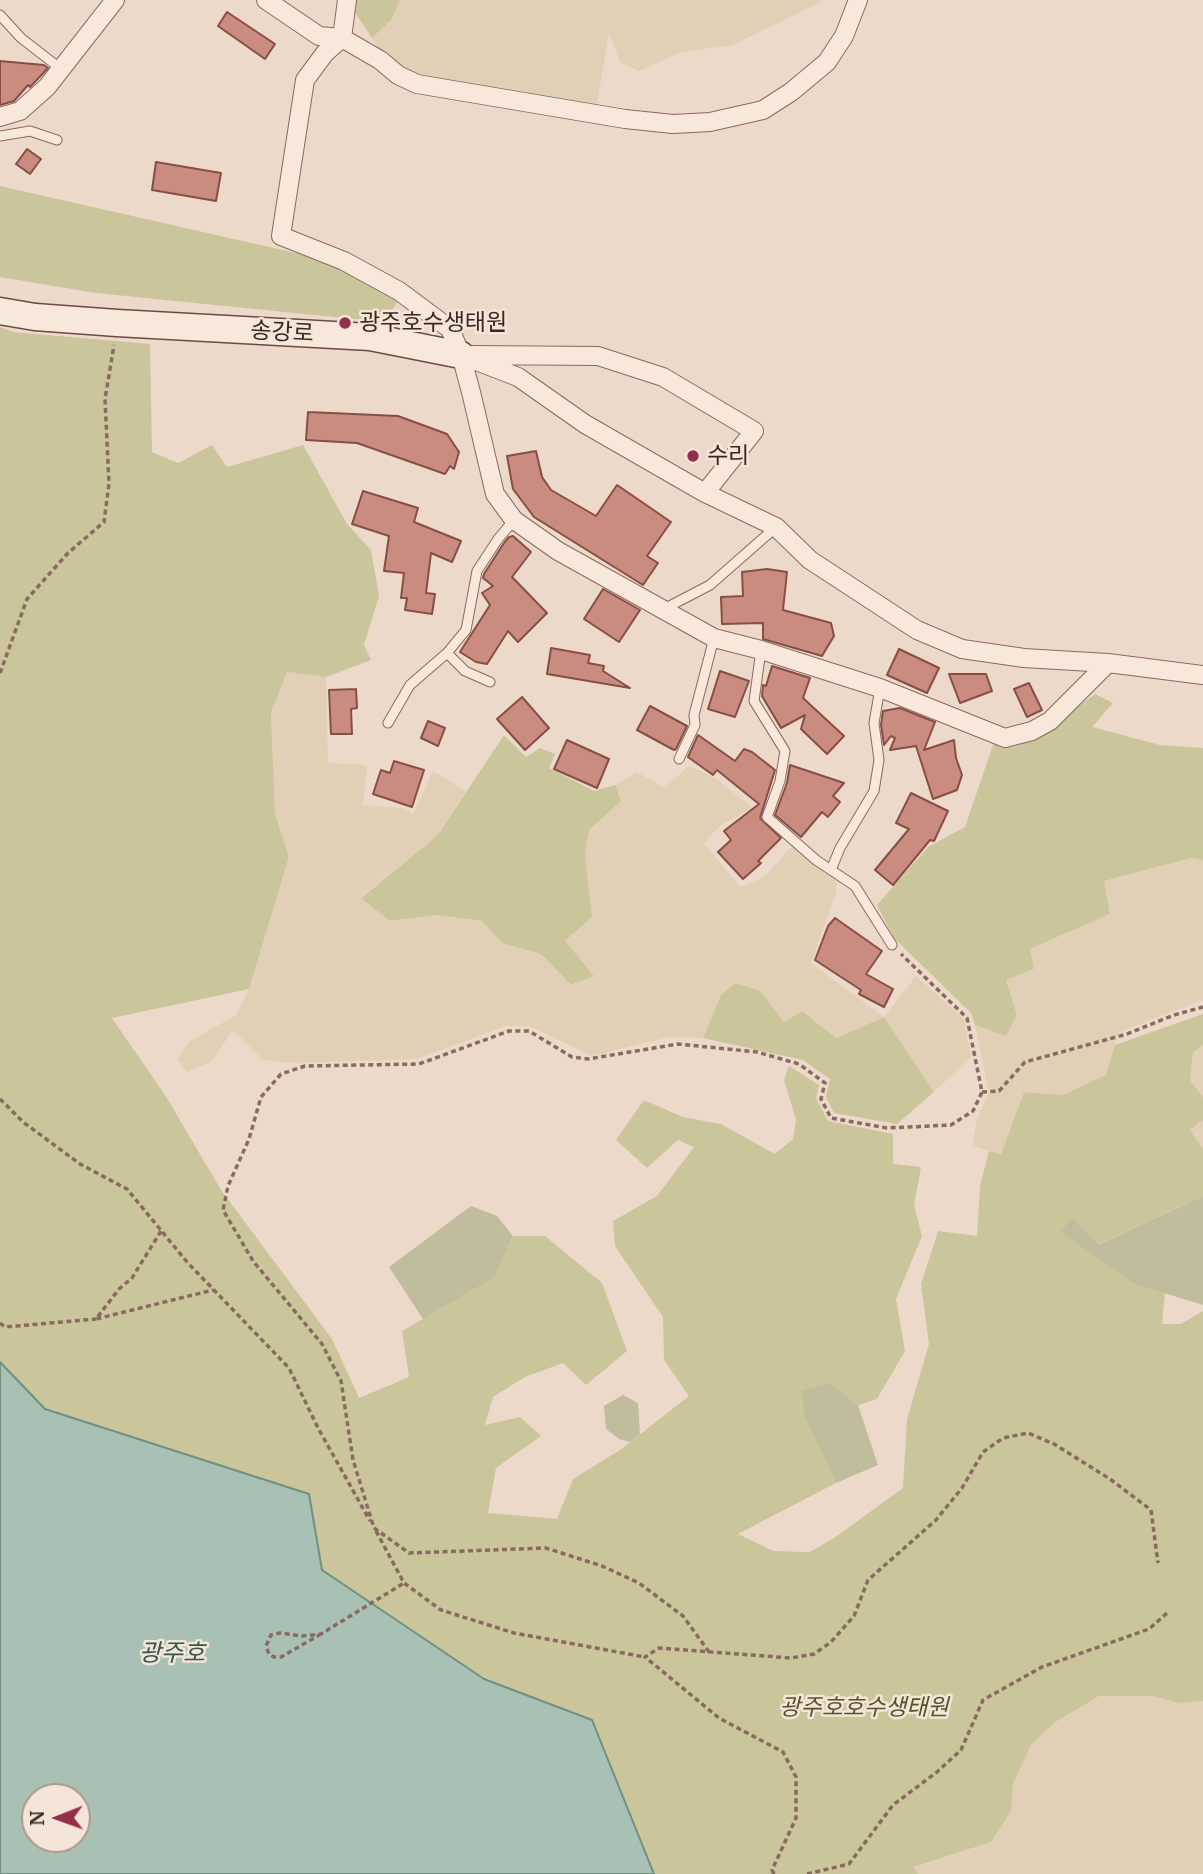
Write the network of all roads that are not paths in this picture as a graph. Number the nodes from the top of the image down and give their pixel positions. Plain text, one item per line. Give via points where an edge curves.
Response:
1 (266, 0) edge
2 (347, 0) edge
3 (858, 0) edge
4 (107, 3) edge
5 (0, 15) edge
6 (342, 38) junction
7 (61, 69) junction
8 (0, 117) edge
9 (0, 136) edge
10 (57, 140) dead end
11 (0, 311) edge
12 (461, 355) junction
13 (705, 493) junction
14 (514, 520) junction
15 (776, 527) junction
16 (664, 609) junction
17 (714, 638) junction
18 (761, 650) junction
19 (447, 653) junction
20 (1108, 663) junction
21 (1203, 675) edge
22 (490, 682) dead end
23 (880, 688) junction
24 (387, 723) dead end
25 (679, 759) dead end
26 (831, 870) junction
27 (892, 945) road end

1 - 6 street via 319,36
2 - 6 street
3 - 6 street via 838,45 808,78 763,110 710,122 625,119 418,84
4 - 7 street
5 - 7 lane
6 - 12 street via 306,80 281,236 399,290 450,329
7 - 8 street via 20,111
9 - 10 lane via 30,131
11 - 12 main road, 송강로 via 117,323 370,337
12 - 13 street via 518,377 585,424
12 - 13 street, 송강로 via 598,356 663,376 754,431
12 - 14 street via 495,494
13 - 15 street
14 - 16 street via 558,551
14 - 19 lane via 477,570 466,630
15 - 16 lane via 710,585
15 - 20 street via 810,560 916,630 962,649
16 - 17 street
17 - 18 street
17 - 25 lane via 695,725
18 - 23 street
18 - 26 lane via 754,701 785,751 767,817
19 - 22 lane via 465,671
19 - 24 lane via 410,685
20 - 21 street
20 - 23 street via 1050,721 1005,738
23 - 26 lane via 874,723 879,760 874,790
26 - 27 lane via 855,886

